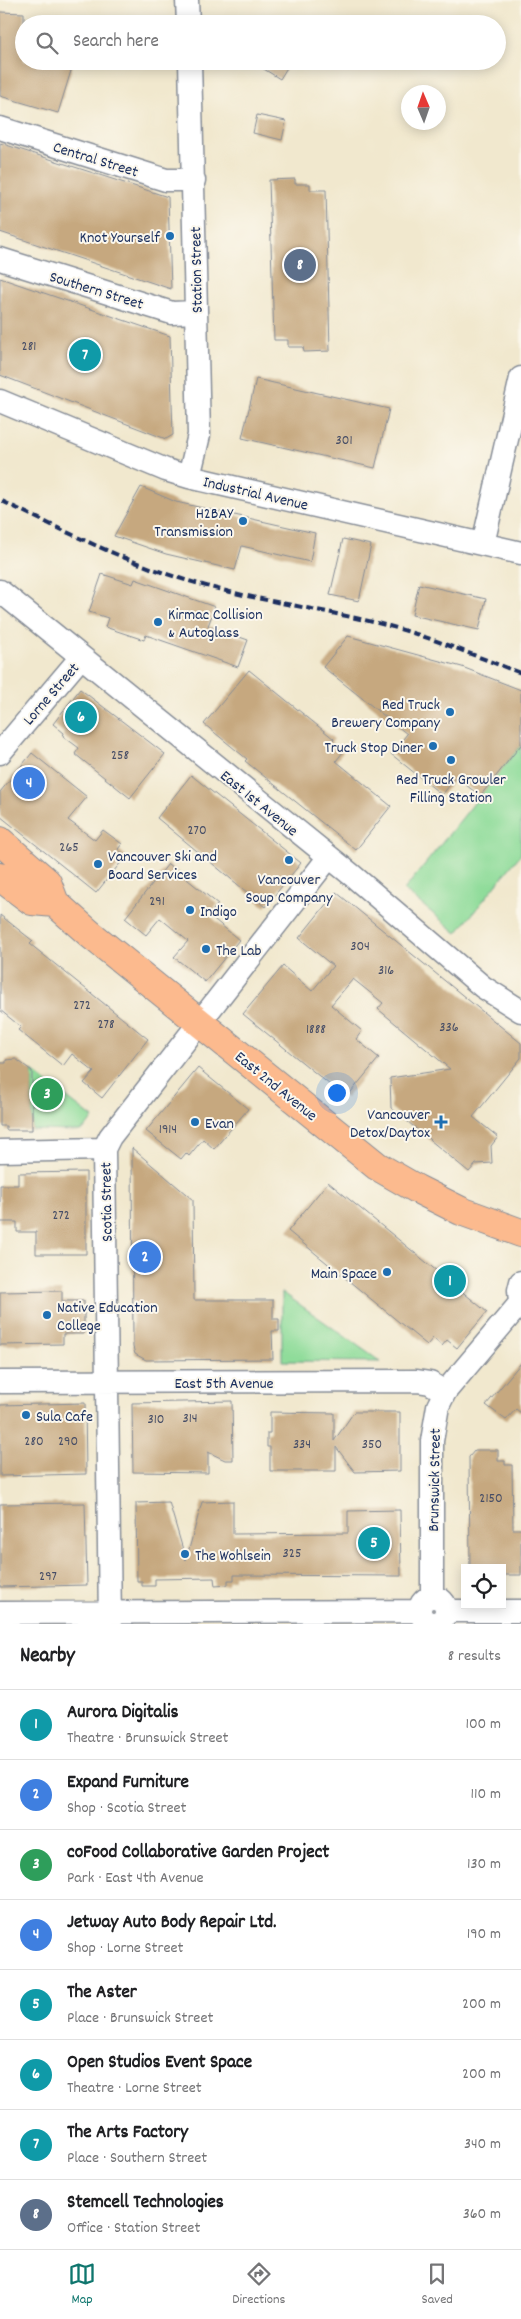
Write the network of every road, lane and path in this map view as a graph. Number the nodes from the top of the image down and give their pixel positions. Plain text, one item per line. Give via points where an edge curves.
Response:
1 (188, 0) edge
2 (188, 15) edge
3 (190, 70) edge
4 (0, 128) edge
5 (194, 180) junction
6 (0, 259) edge
7 (196, 312) junction
8 (521, 378) edge
9 (0, 401) edge
10 (189, 477) junction
11 (483, 544) junction
12 (521, 553) edge
13 (0, 591) edge
14 (81, 657) junction
15 (0, 753) edge
16 (0, 841) edge
17 (329, 858) junction
18 (0, 877) edge
19 (54, 903) junction
20 (521, 1011) edge
21 (200, 1022) junction
22 (104, 1149) junction
23 (0, 1151) edge
24 (521, 1233) edge
25 (521, 1298) edge
26 (0, 1382) edge
27 (107, 1382) junction
28 (445, 1392) junction
29 (521, 1611) edge
30 (0, 1613) edge
31 (433, 1614) edge
32 (110, 1619) edge

1 - 2 street
3 - 5 street, Station Street
4 - 5 street, Central Street via 166,180
5 - 7 street, Station Street
6 - 7 street, Southern Street via 172,313
7 - 10 street, Station Street via 199,435
8 - 11 street
9 - 10 street, Industrial Avenue
10 - 11 street, Industrial Avenue
11 - 12 street, Industrial Avenue
13 - 14 street, East 1st Avenue
14 - 15 street, Lorne Street
14 - 17 street, East 1st Avenue
16 - 19 main road, East 2nd Avenue via 47,882
17 - 20 street, East 1st Avenue via 483,987
17 - 21 street, Scotia Street
18 - 19 main road via 32,901
19 - 21 main road, East 2nd Avenue
21 - 22 street, Scotia Street
21 - 24 main road, East 2nd Avenue via 377,1166 461,1211
22 - 23 street
22 - 27 street, Scotia Street
25 - 28 street, Brunswick Street
26 - 27 street, East 5th Avenue
27 - 28 street, East 5th Avenue via 417,1381 430,1383
27 - 32 street, Scotia Street
28 - 31 street, Brunswick Street via 438,1406 432,1441
29 - 31 street
30 - 32 street
31 - 32 street

